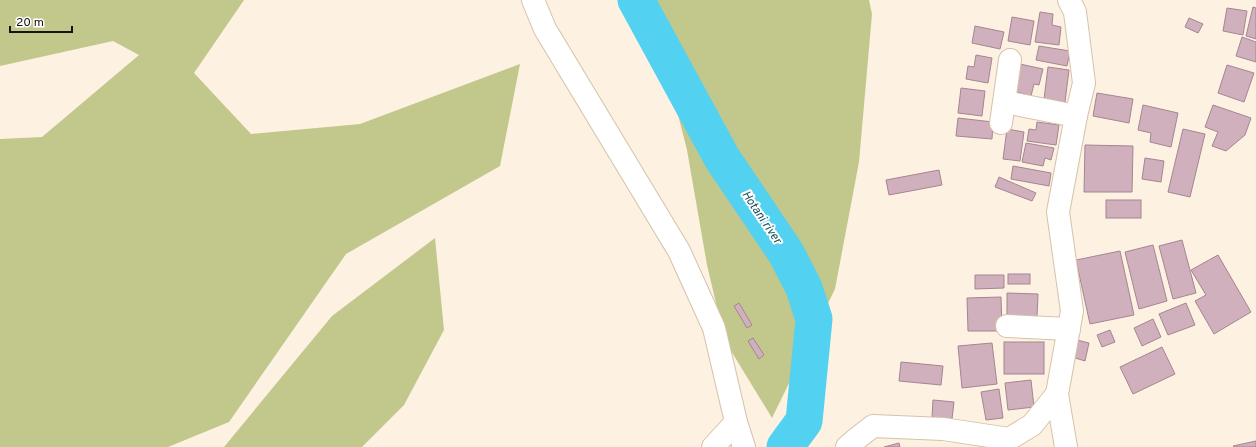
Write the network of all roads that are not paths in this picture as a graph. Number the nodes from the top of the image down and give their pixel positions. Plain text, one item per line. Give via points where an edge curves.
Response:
1 (534, 0) edge
2 (1069, 0) edge
3 (1010, 60) dead end
4 (1076, 116) junction
5 (1007, 326) dead end
6 (1069, 329) junction
7 (1056, 394) junction
8 (736, 422) junction
9 (743, 446) edge
10 (713, 447) edge
11 (847, 447) edge
12 (1066, 447) edge

1 - 8 street via 546,29 678,250 714,328
2 - 4 street via 1075,12 1084,83
3 - 4 street via 1003,113
4 - 6 street via 1058,212 1072,311
5 - 6 street
6 - 7 street
7 - 11 street via 1032,425 1009,439 944,429 873,426
7 - 12 street
8 - 9 street
8 - 10 street

